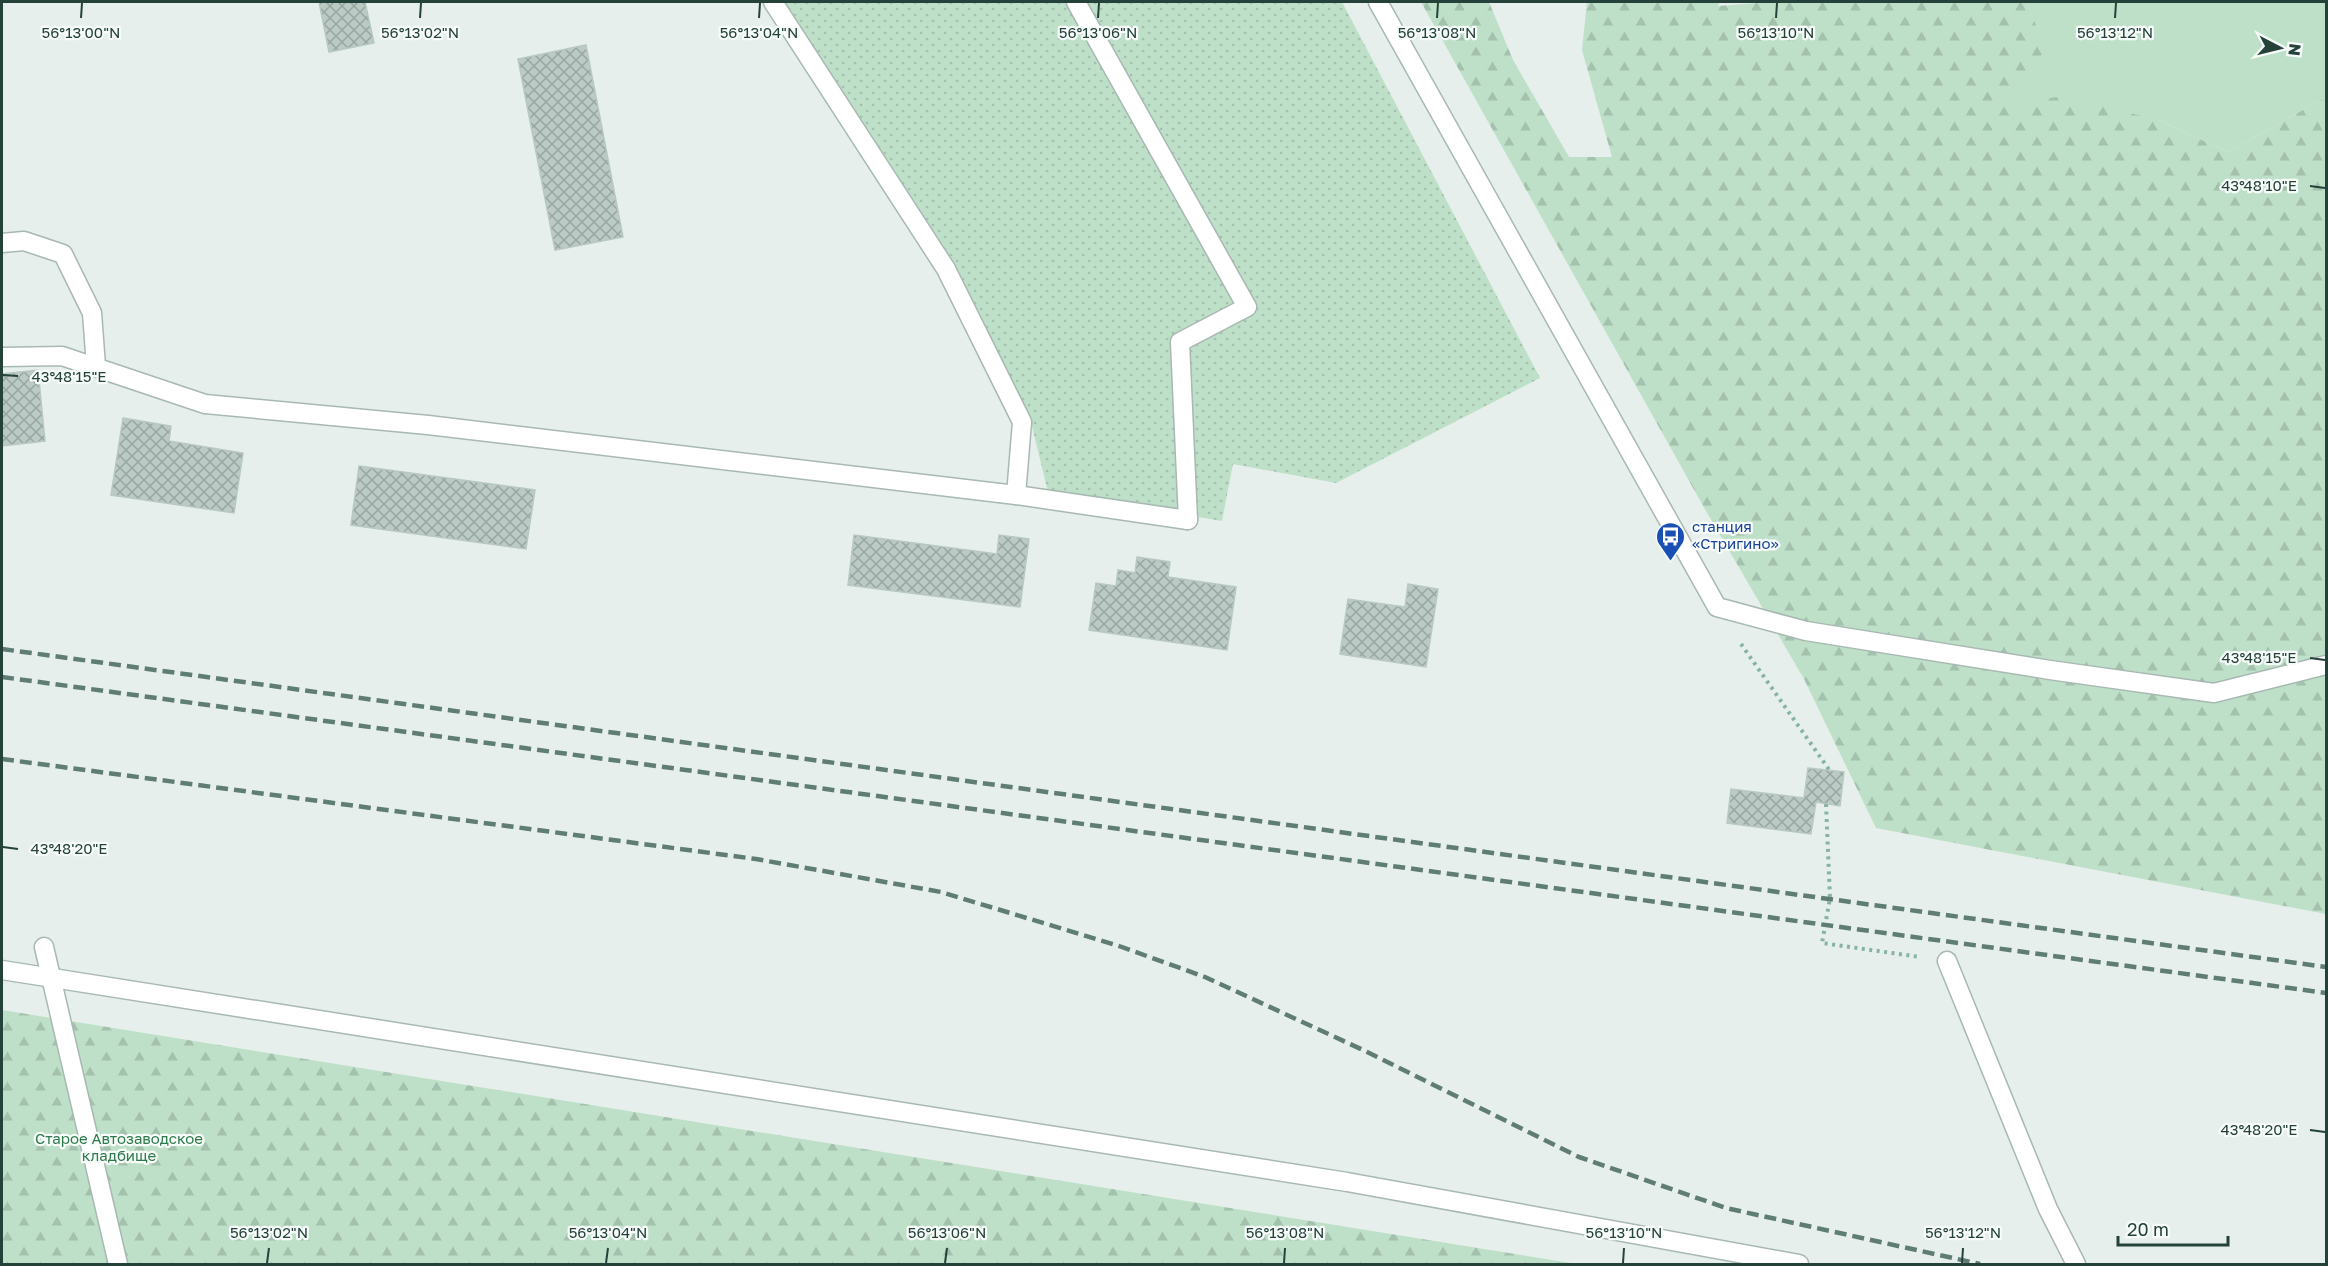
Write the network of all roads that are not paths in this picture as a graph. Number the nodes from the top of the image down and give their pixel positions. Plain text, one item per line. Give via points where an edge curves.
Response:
1 (773, 2) edge
2 (1076, 2) edge
3 (1378, 2) edge
4 (2, 243) edge
5 (2, 357) edge
6 (96, 366) junction
7 (1016, 495) junction
8 (2326, 665) edge
9 (44, 947) dead end
10 (1947, 961) road end
11 (2, 970) edge
12 (51, 979) junction
13 (118, 1264) edge
14 (1799, 1264) edge
15 (2076, 1264) edge

1 - 7 street via 946,269 1017,411 1022,422
2 - 7 street via 1247,307 1180,342 1188,520
3 - 8 street via 1717,607 1806,631 2214,693
4 - 6 street via 24,241 63,254 92,313
5 - 6 street via 62,356
6 - 7 street via 206,404 428,425
9 - 12 street
10 - 15 street via 2048,1209
11 - 12 street
12 - 13 street
12 - 14 street via 1347,1182

